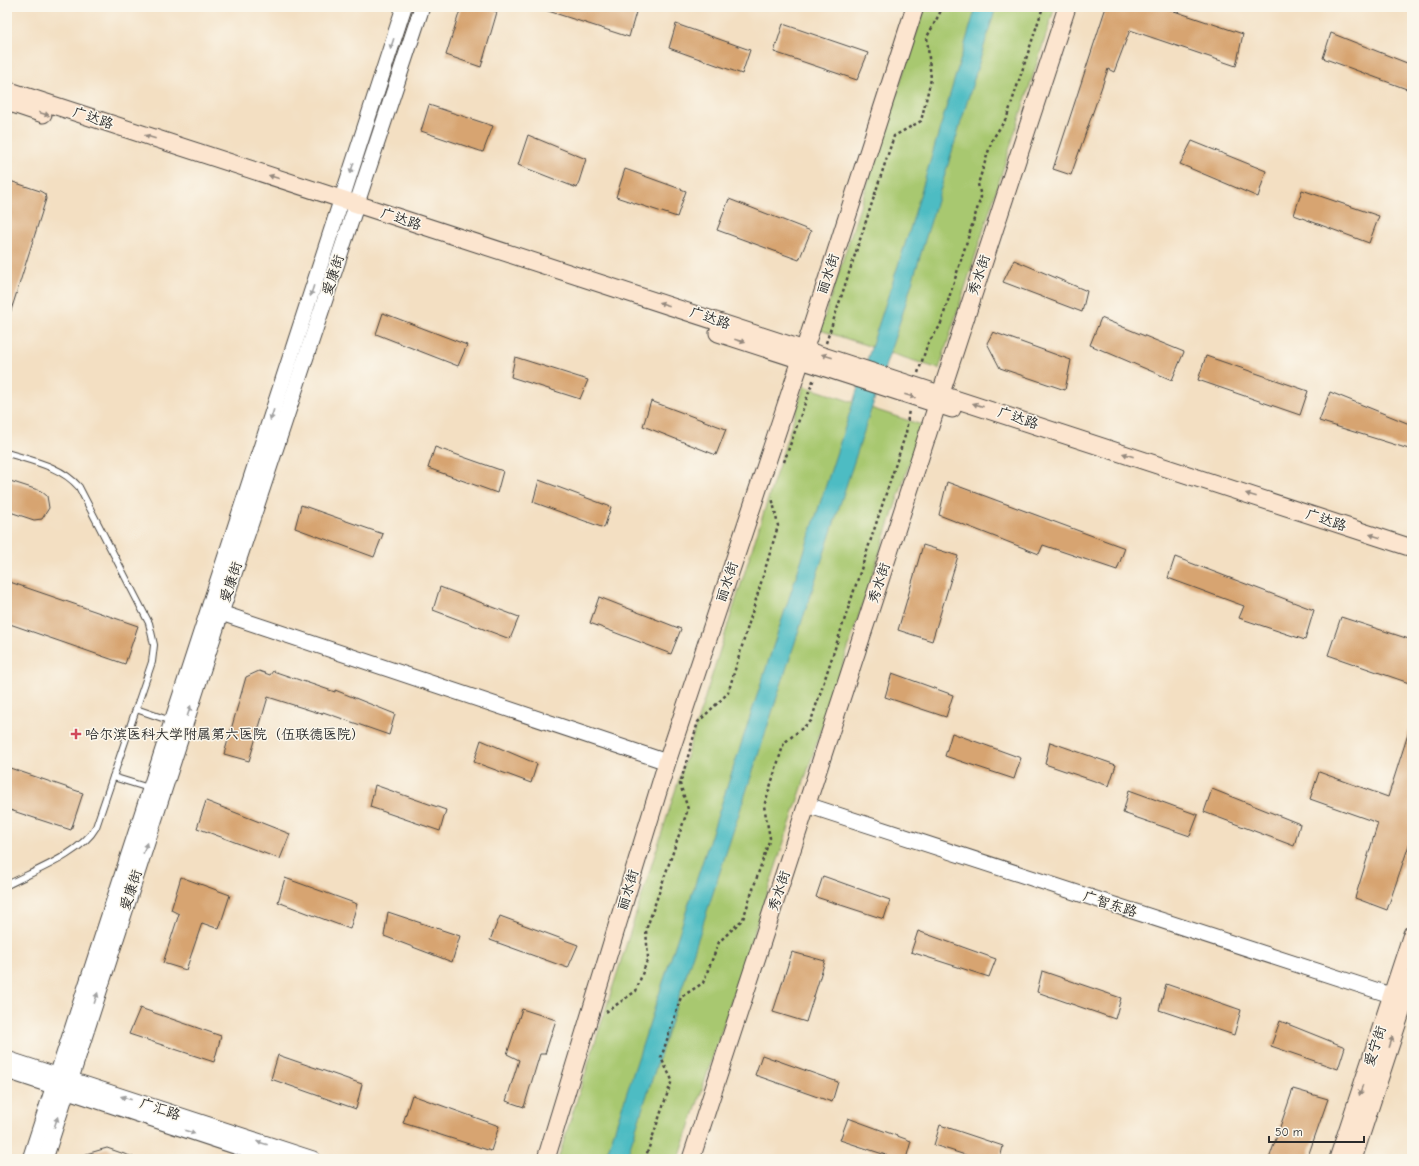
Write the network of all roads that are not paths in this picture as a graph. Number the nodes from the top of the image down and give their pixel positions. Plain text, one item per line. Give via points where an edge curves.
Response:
1 (404, 7) edge
2 (422, 7) edge
3 (915, 7) edge
4 (1067, 7) edge
5 (7, 90) edge
6 (7, 102) edge
7 (347, 207) junction
8 (802, 354) junction
9 (938, 399) junction
10 (7, 453) edge
11 (1412, 548) edge
12 (1412, 560) edge
13 (215, 611) junction
14 (136, 709) junction
15 (171, 721) junction
16 (667, 762) junction
17 (113, 777) junction
18 (149, 788) junction
19 (807, 805) junction
20 (7, 885) edge
21 (1412, 934) edge
22 (1412, 979) edge
23 (1403, 999) edge
24 (7, 1058) edge
25 (7, 1071) edge
26 (61, 1083) junction
27 (30, 1159) edge
28 (45, 1159) edge
29 (274, 1159) edge
30 (313, 1159) edge
31 (546, 1159) edge
32 (691, 1159) edge
33 (1338, 1159) edge
34 (1353, 1159) edge

1 -> 7 street, 爱康街
2 - 7 street, 爱康街
3 - 8 main road, 丽水街
4 - 9 main road, 秀水街
7 -> 5 main road, 广达路
6 -> 7 main road, 广达路
7 - 8 main road, 广达路
7 - 13 street, 爱康街
8 - 9 main road, 广达路
8 - 16 main road, 丽水街
11 -> 9 main road, 广达路
9 - 12 main road, 广达路
9 - 19 main road, 秀水街
10 - 14 lane via 53,468 79,487 149,623 154,638 154,651
13 - 15 street, 爱康街
13 - 16 street
26 -> 13 street, 爱康街
14 - 15 lane
14 - 17 lane
15 - 18 street, 爱康街
16 - 31 main road, 丽水街
17 - 18 lane
17 - 20 lane via 96,827 88,840 68,854
18 - 26 street, 爱康街
19 - 23 street, 广智东路
19 - 32 main road, 秀水街
21 - 23 main road, 爱宁街
22 - 23 main road, 爱宁街
23 -> 33 main road, 爱宁街
34 -> 23 main road, 爱宁街
24 - 26 street, 广汇路
25 - 26 street, 广汇路
26 - 27 street, 爱康街
28 -> 26 street, 爱康街
26 -> 29 street, 广汇路
30 -> 26 street, 广汇路

